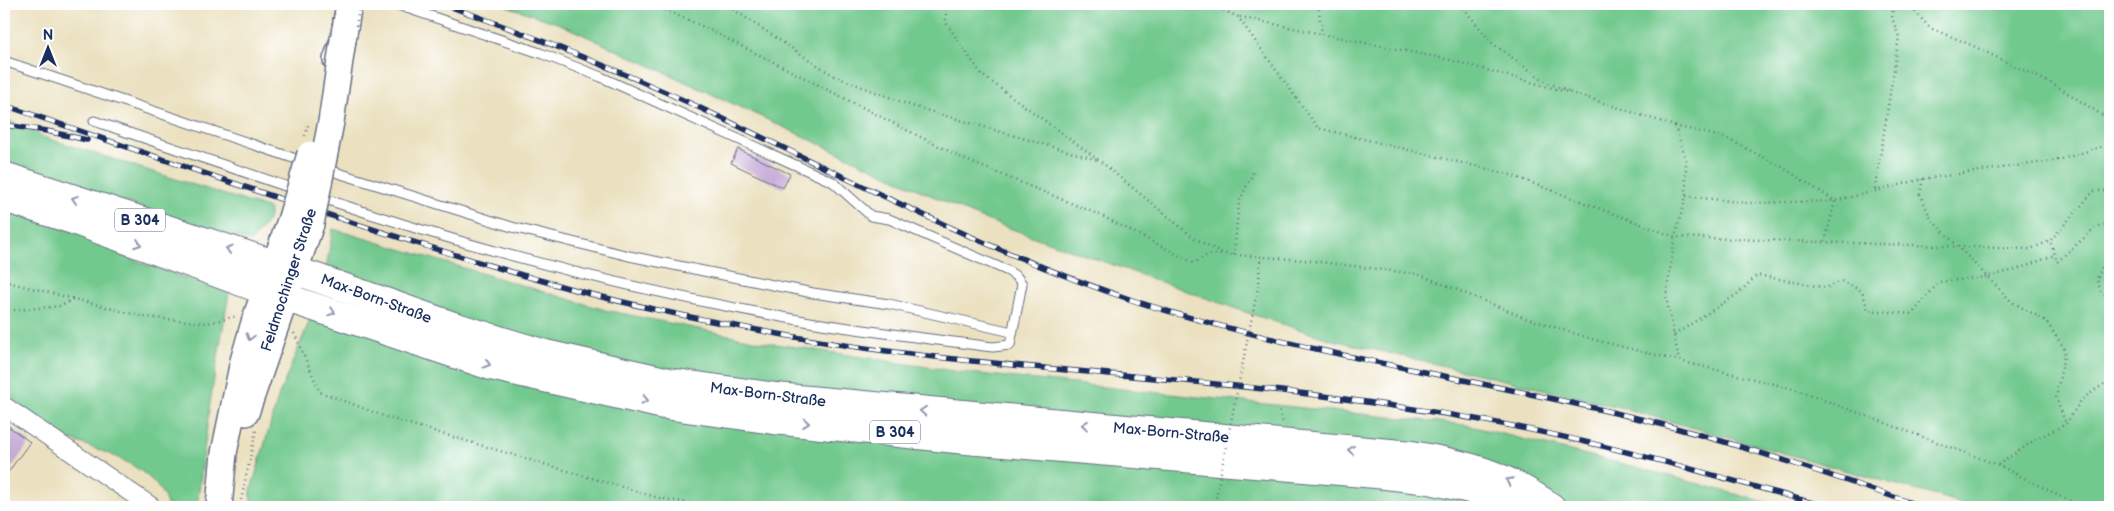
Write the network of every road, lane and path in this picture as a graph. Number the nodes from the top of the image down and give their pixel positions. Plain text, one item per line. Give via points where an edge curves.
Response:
1 (336, 4) edge
2 (349, 4) edge
3 (395, 4) edge
4 (651, 4) edge
5 (725, 4) edge
6 (946, 4) edge
7 (1210, 4) edge
8 (1318, 4) edge
9 (1460, 4) edge
10 (1893, 4) edge
11 (1908, 4) edge
12 (1238, 17) junction
13 (337, 33) junction
14 (1322, 34) junction
15 (4, 61) edge
16 (1585, 97) junction
17 (2110, 120) edge
18 (310, 121) dead end
19 (94, 122) dead end
20 (1675, 126) junction
21 (304, 138) dead end
22 (2110, 144) edge
23 (1100, 161) junction
24 (1255, 169) dead end
25 (4, 176) edge
26 (1923, 179) junction
27 (1875, 189) junction
28 (2110, 191) edge
29 (1686, 196) junction
30 (4, 198) edge
31 (1835, 201) junction
32 (2110, 223) edge
33 (1675, 237) junction
34 (1826, 241) junction
35 (2050, 241) junction
36 (1958, 246) junction
37 (2110, 249) edge
38 (1224, 254) junction
39 (2055, 254) junction
40 (1234, 255) junction
41 (1260, 258) junction
42 (285, 267) junction
43 (1986, 277) junction
44 (4, 281) edge
45 (276, 294) junction
46 (2110, 297) edge
47 (73, 299) junction
48 (4, 311) edge
49 (265, 323) junction
50 (1012, 332) junction
51 (1674, 336) junction
52 (1679, 360) junction
53 (2110, 380) edge
54 (4, 406) edge
55 (2066, 424) junction
56 (1998, 464) junction
57 (220, 497) edge
58 (152, 507) edge
59 (713, 507) edge
60 (1214, 507) edge
61 (1514, 507) edge
62 (1550, 507) edge
63 (2082, 507) edge

1 - 13 path, bridge
2 - 13 main road, Feldmochinger Straße
3 - 50 lane via 601,77 833,182 871,216 889,219 1008,271 1022,284
4 - 38 path via 966,160 1100,214 1194,263 1207,256
5 - 23 path via 834,76 912,106
6 - 23 path via 946,23 982,75
7 - 12 path
8 - 14 path
9 - 16 path via 1500,48 1546,82
10 - 27 path via 1892,18 1899,37
11 - 17 path via 1930,28 2055,86
12 - 14 path
12 - 33 path via 1318,128 1508,174
13 - 42 main road, Feldmochinger Straße, bridge via 331,122
14 - 16 path via 1450,60
15 - 50 lane via 364,182 512,227 684,268 888,304
16 - 20 path
18 - 21 path, bridge
19 - 50 lane via 416,229 626,285 811,322 976,345 1010,345
20 - 29 path via 1686,160
20 - 31 path via 1726,138 1782,167
22 - 26 path via 2059,160
23 - 38 path via 1194,238
24 - 40 path via 1238,202
42 -> 25 main road, Max-Born-Straße / B 304
26 - 27 path
26 - 36 path via 1920,194 1931,219
27 - 31 path
28 - 35 path via 2094,191
29 - 31 path via 1747,203
29 - 33 path
30 -> 45 main road, Max-Born-Straße / B 304
31 - 34 path
32 - 39 path via 2095,228 2057,262
33 - 34 path
33 - 51 path via 1666,297
34 - 36 path
35 - 36 path via 2030,249
35 - 39 path
36 - 43 path
37 - 46 path via 2097,279 2102,292
38 - 40 path
39 - 43 path via 2015,270
40 - 41 path
41 - 52 path via 1418,274 1595,340
41 - 60 path, bridge via 1259,282
42 - 45 main road, Feldmochinger Straße
62 -> 42 main road, Max-Born-Straße / B 304 via 1499,476 1460,464 1412,455 776,397 669,382 545,354 453,326
43 - 51 path via 1939,282 1912,314 1868,310 1862,291 1841,281 1826,288 1757,275 1739,293
43 - 55 path via 2012,302 2046,321 2065,350 2056,398
44 - 47 path
45 - 49 main road, Feldmochinger Straße
45 -> 61 main road, Max-Born-Straße / B 304 via 491,366 664,405 966,440 1430,480 1470,489
47 - 48 path via 61,306
47 - 49 path via 145,317 208,323 239,315
49 - 57 main road, Feldmochinger Straße
49 - 59 path via 294,333 320,392 389,418 659,498
51 - 52 path
52 - 56 path via 1794,388
53 - 55 path via 2082,399
54 - 58 street
55 - 56 path
56 - 63 path

